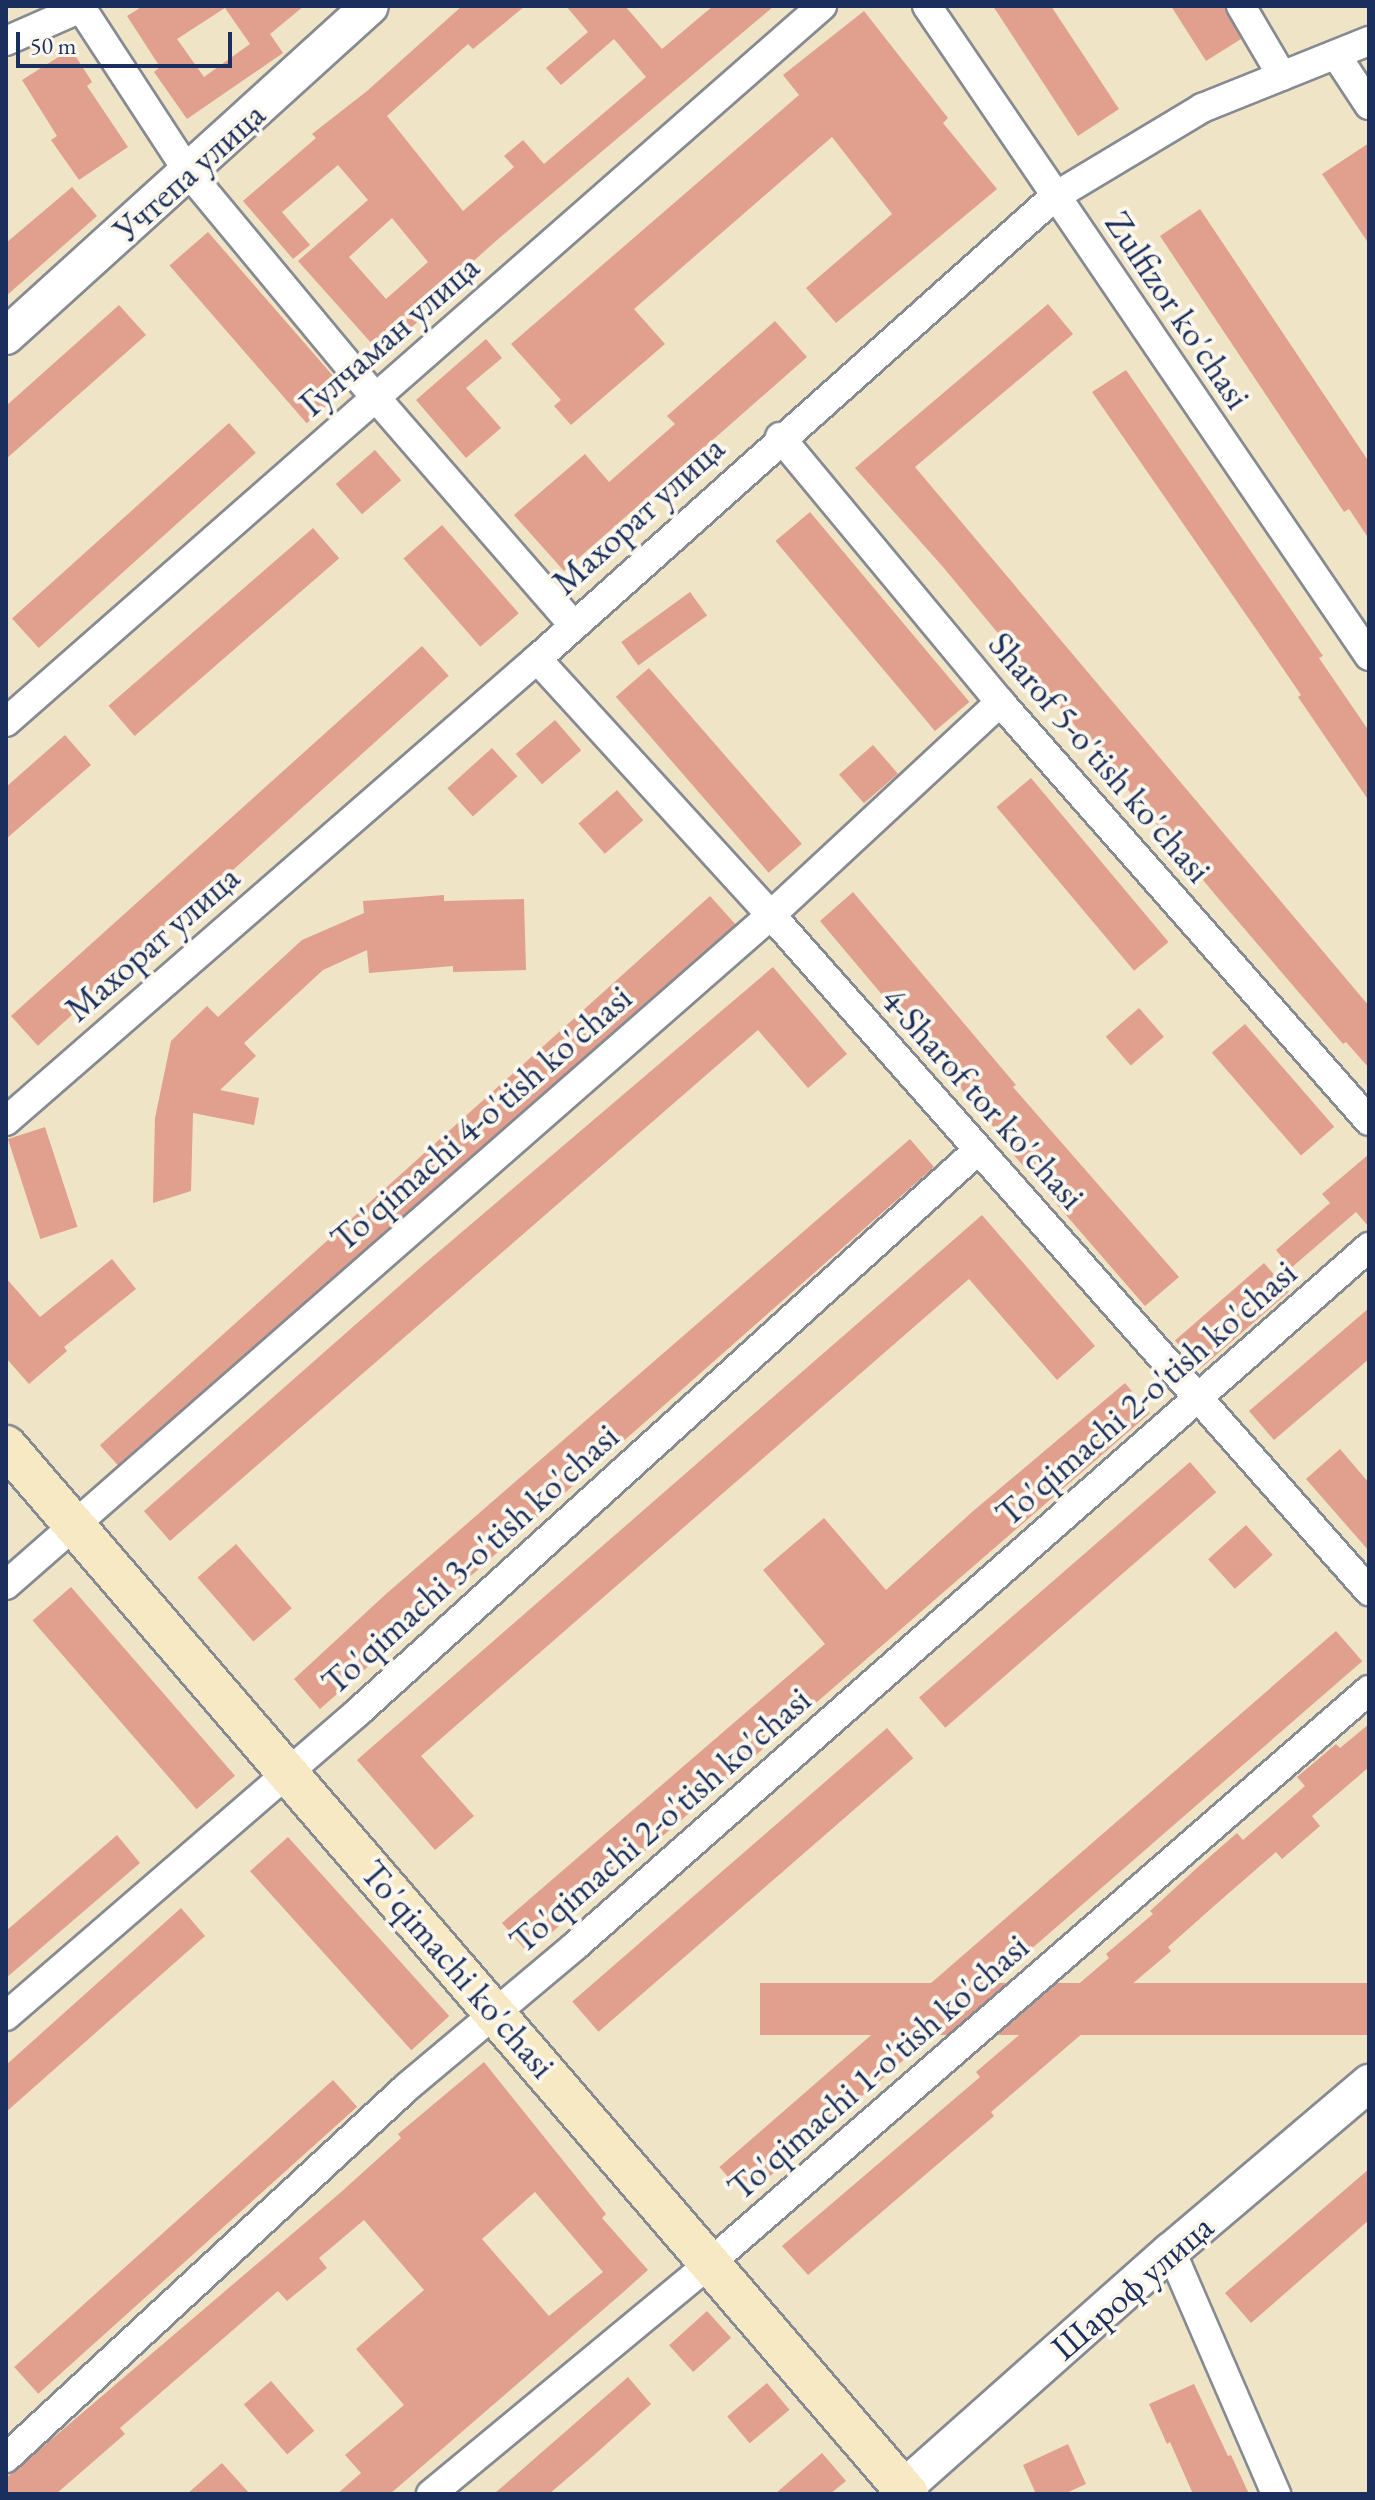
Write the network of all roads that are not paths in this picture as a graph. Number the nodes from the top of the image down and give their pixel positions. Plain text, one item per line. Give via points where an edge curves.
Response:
1 (370, 6) edge
2 (822, 6) edge
3 (927, 6) edge
4 (1241, 6) edge
5 (80, 7) edge
6 (6, 41) edge
7 (1369, 41) edge
8 (1336, 55) junction
9 (1282, 76) junction
10 (1369, 105) edge
11 (189, 173) junction
12 (1054, 197) junction
13 (6, 336) edge
14 (376, 398) junction
15 (780, 437) junction
16 (573, 625) junction
17 (1369, 656) edge
18 (537, 659) junction
19 (1000, 702) junction
20 (6, 722) edge
21 (771, 915) junction
22 (6, 1121) edge
23 (1369, 1121) edge
24 (978, 1150) junction
25 (1369, 1247) edge
26 (1200, 1398) junction
27 (6, 1446) edge
28 (73, 1525) junction
29 (6, 1585) edge
30 (1369, 1591) edge
31 (1369, 1690) edge
32 (289, 1771) junction
33 (496, 2013) junction
34 (6, 2016) edge
35 (1369, 2083) edge
36 (1171, 2251) junction
37 (711, 2262) junction
38 (6, 2458) edge
39 (903, 2492) edge
40 (431, 2494) edge
41 (1276, 2494) edge

1 - 11 street, Учтепа улица
2 - 14 street, Гулчаман улица
3 - 12 street, Zulfizor ko'chasi
4 - 9 street
5 - 6 street
5 - 11 street
7 - 8 street, Махорат улица
8 - 9 street, Махорат улица
8 - 10 street
9 - 12 street, Махорат улица via 1202,108
11 - 13 street, Учтепа улица
11 - 14 street
12 - 15 street, Махорат улица
12 - 17 street, Zulfizor ko'chasi
14 - 16 street
14 - 20 street, Гулчаман улица
15 - 16 street, Махорат улица
15 - 19 street, Sharof 5-o'tish ko'chasi
16 - 18 street, Махорат улица
18 - 21 street, 4-Sharof tor ko'chasi
18 - 22 street, Махорат улица
19 - 21 street, To'qimachi 4-o'tish ko'chasi
19 - 23 street, Sharof 5-o'tish ko'chasi
21 - 24 street, 4-Sharof tor ko'chasi
21 - 28 street, To'qimachi 4-o'tish ko'chasi
24 - 26 street, 4-Sharof tor ko'chasi
24 - 32 street, To'qimachi 3-o'tish ko'chasi
25 - 26 street, To'qimachi 2-o'tish ko'chasi
26 - 30 street, 4-Sharof tor ko'chasi
26 - 33 street, To'qimachi 2-o'tish ko'chasi
27 - 28 main road, To'qimachi ko'chasi
28 - 29 street, To'qimachi 4-o'tish ko'chasi
28 - 32 main road, To'qimachi ko'chasi
31 - 37 street, To'qimachi 1-o'tish ko'chasi
32 - 33 main road, To'qimachi ko'chasi
32 - 34 street, To'qimachi 3-o'tish ko'chasi
33 - 37 main road, To'qimachi ko'chasi
33 - 38 street, To'qimachi 2-o'tish ko'chasi via 407,2087
35 - 36 street, Шароф улица
36 - 39 street, Шароф улица
36 - 41 street
37 - 39 main road, To'qimachi ko'chasi
37 - 40 street, To'qimachi 1-o'tish ko'chasi

